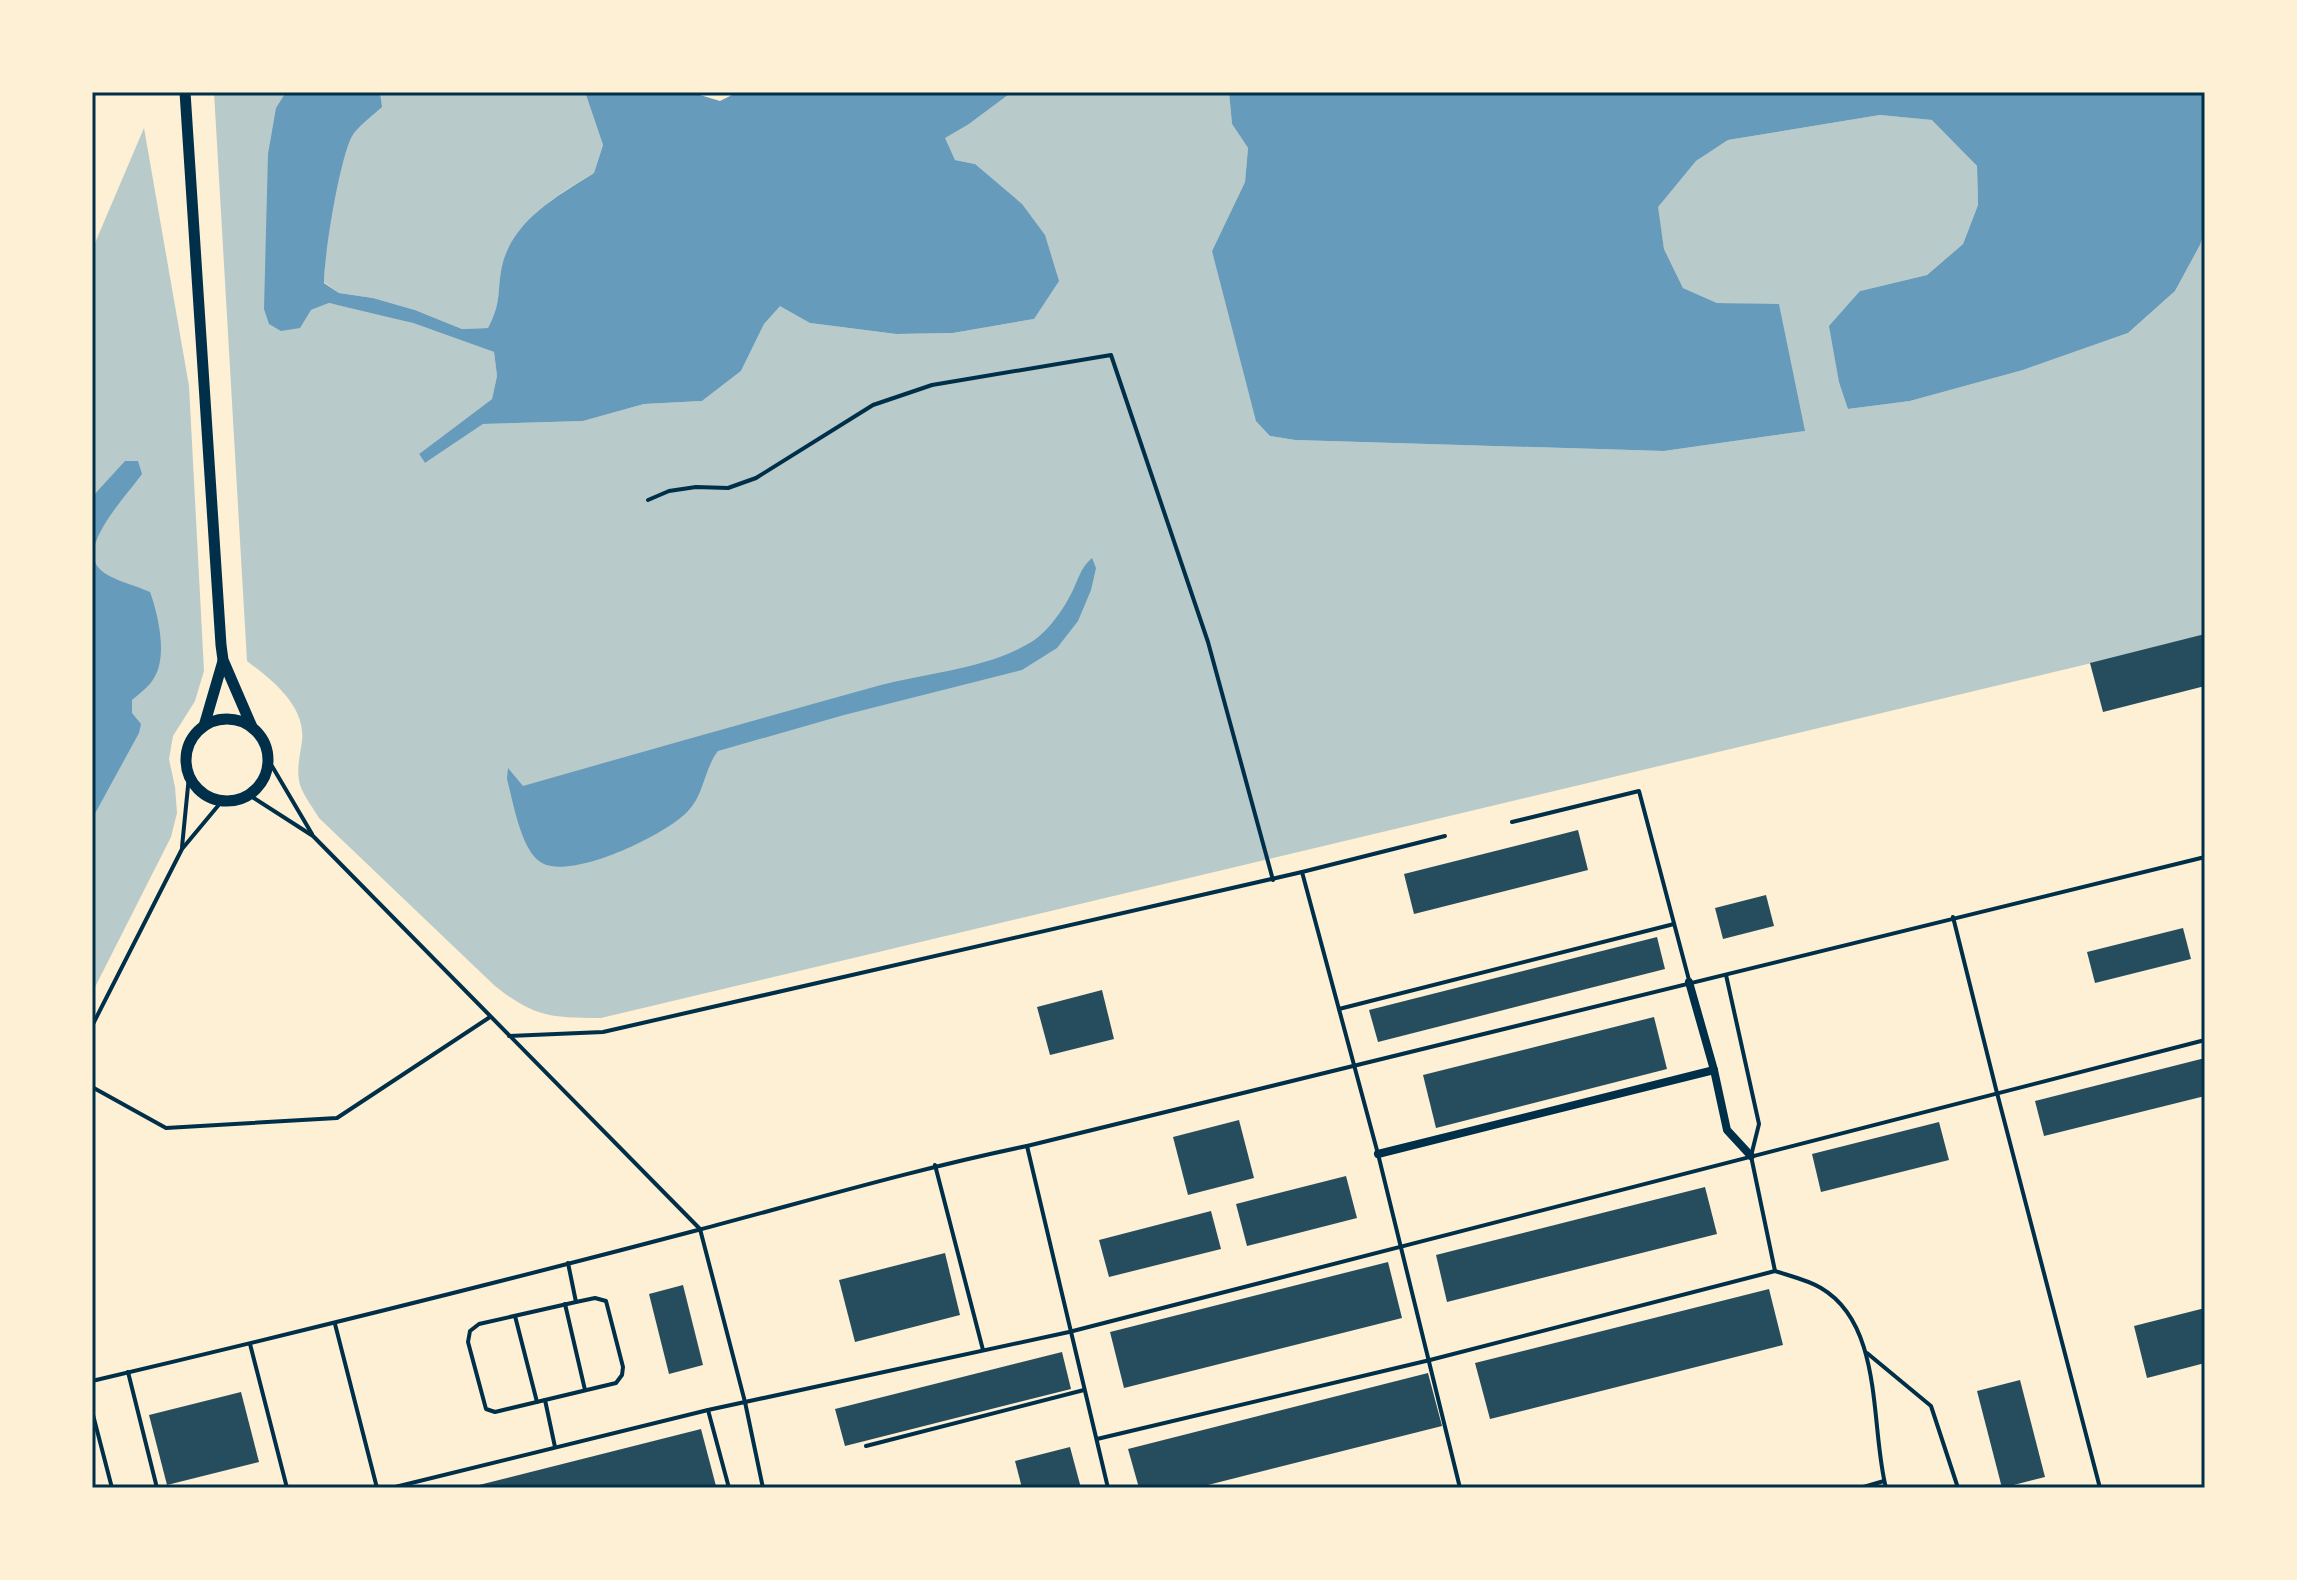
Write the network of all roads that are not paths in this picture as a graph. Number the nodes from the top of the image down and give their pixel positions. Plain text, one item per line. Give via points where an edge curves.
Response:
1 (185, 92) edge
2 (648, 500) dead end
3 (223, 660) junction
4 (204, 726) junction
5 (252, 727) junction
6 (269, 761) junction
7 (189, 776) junction
8 (249, 795) junction
9 (222, 801) junction
10 (1512, 822) dead end
11 (313, 836) junction
12 (1445, 836) dead end
13 (182, 849) junction
14 (2205, 857) edge
15 (1302, 872) junction
16 (1273, 880) junction
17 (1953, 917) junction
18 (1674, 924) junction
19 (1726, 975) junction
20 (1689, 982) junction
21 (1339, 1009) junction
22 (490, 1017) junction
23 (92, 1026) edge
24 (509, 1036) junction
25 (2205, 1040) edge
26 (1354, 1065) junction
27 (1714, 1070) junction
28 (92, 1087) edge
29 (1997, 1093) junction
30 (1027, 1146) junction
31 (1378, 1154) junction
32 (1751, 1156) junction
33 (935, 1165) junction
34 (700, 1229) junction
35 (1401, 1246) junction
36 (568, 1263) junction
37 (1775, 1271) junction
38 (576, 1302) junction
39 (565, 1304) junction
40 (515, 1316) junction
41 (335, 1323) junction
42 (1069, 1332) junction
43 (250, 1344) junction
44 (983, 1350) junction
45 (1866, 1352) junction
46 (1430, 1360) junction
47 (128, 1372) junction
48 (92, 1381) edge
49 (585, 1390) junction
50 (1085, 1390) junction
51 (545, 1400) junction
52 (537, 1402) junction
53 (745, 1402) junction
54 (708, 1410) junction
55 (92, 1411) edge
56 (1097, 1439) junction
57 (866, 1446) dead end
58 (555, 1447) junction
59 (1884, 1481) junction
60 (112, 1488) edge
61 (157, 1488) edge
62 (287, 1488) edge
63 (377, 1488) edge
64 (391, 1488) edge
65 (729, 1488) edge
66 (763, 1488) edge
67 (1108, 1488) edge
68 (1460, 1488) edge
69 (1860, 1488) edge
70 (1886, 1488) edge
71 (1958, 1488) edge
72 (2100, 1488) edge

1 - 3 street
2 - 16 lane via 669,491 728,488 756,478 873,405 932,385 1111,355 1208,642
3 - 4 street
3 - 5 street
4 - 5 street via 228,719
4 - 7 street via 188,748
5 - 6 street via 261,736
6 - 8 street via 260,786
6 - 11 lane
7 - 9 street via 208,797
7 - 13 lane
8 - 9 street
8 - 11 lane
9 - 13 lane
10 - 18 lane via 1639,791
11 - 22 lane
12 - 15 lane
13 - 23 lane
14 - 17 lane
15 - 16 lane
15 - 21 lane
16 - 24 lane via 603,1032
17 - 19 lane
17 - 29 lane
18 - 20 lane
18 - 21 lane
19 - 20 lane
19 - 32 lane via 1759,1124
20 - 26 lane
20 - 27 street
21 - 26 lane
22 - 24 lane
22 - 28 lane via 337,1118 166,1128
24 - 34 lane
25 - 29 lane
26 - 30 lane
26 - 31 lane
27 - 31 street
27 - 32 street via 1727,1130
29 - 32 lane
29 - 72 lane
30 - 33 lane
30 - 42 lane
31 - 35 lane
32 - 35 lane
32 - 37 lane
33 - 34 lane
33 - 44 lane
34 - 36 lane
34 - 53 lane
35 - 42 lane
35 - 46 lane
36 - 38 lane
36 - 41 lane
37 - 45 lane via 1821,1288 1848,1311
37 - 46 lane
38 - 39 lane
38 - 49 lane via 606,1301 623,1367 616,1383
39 - 40 lane
39 - 49 lane
40 - 52 lane
40 - 52 lane via 470,1331 483,1403 495,1412
41 - 43 lane
41 - 63 lane
42 - 44 lane
42 - 50 lane
43 - 47 lane
43 - 62 lane
44 - 53 lane
45 - 59 lane
45 - 71 lane via 1931,1406
46 - 56 lane
46 - 68 lane
47 - 48 lane
47 - 61 lane
49 - 51 lane
50 - 56 lane
50 - 57 lane
51 - 52 lane
51 - 58 lane
53 - 54 lane
53 - 66 lane
54 - 58 lane
54 - 65 lane
55 - 60 lane
56 - 67 lane
58 - 64 lane
59 - 69 lane
59 - 70 lane

